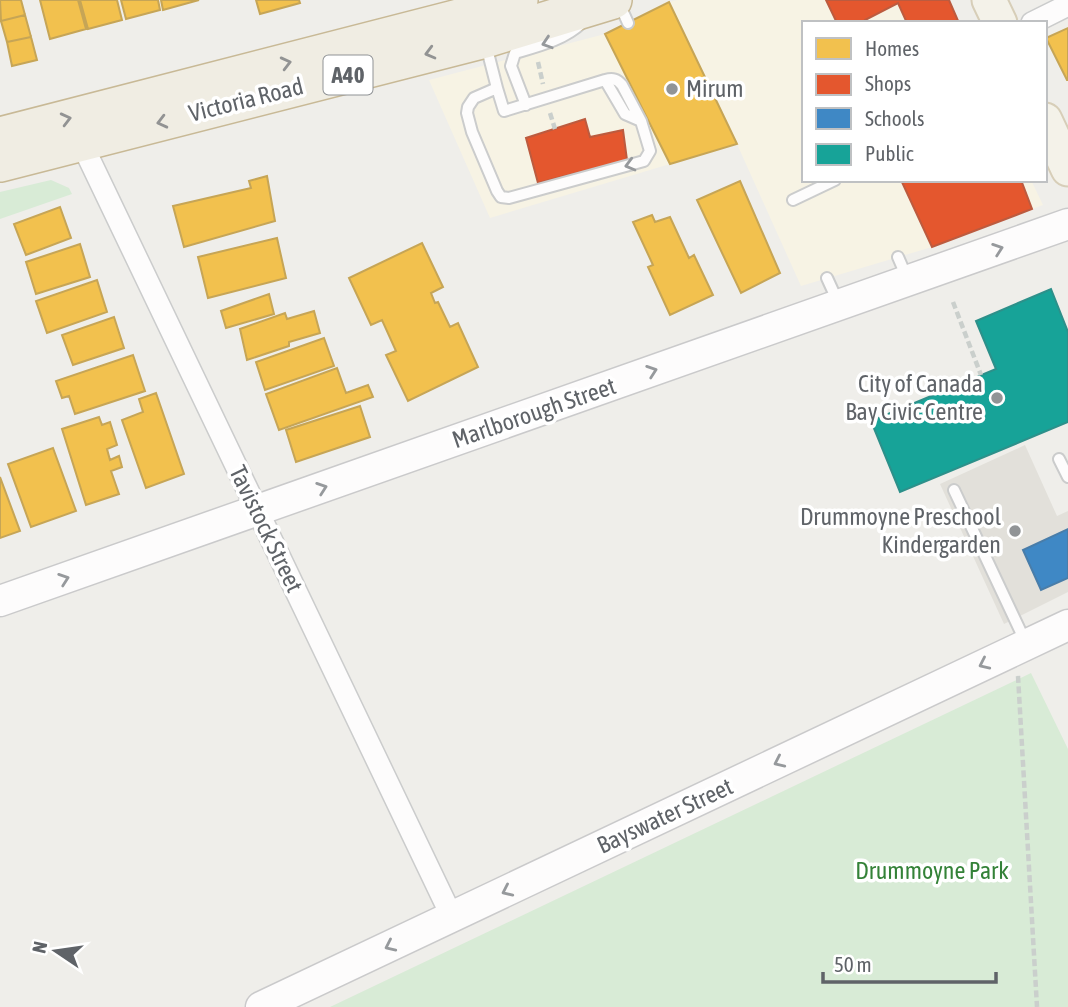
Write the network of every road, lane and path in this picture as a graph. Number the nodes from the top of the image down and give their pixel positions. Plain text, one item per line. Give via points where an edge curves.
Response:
1 (519, 0) edge
2 (989, 0) edge
3 (1068, 5) edge
4 (615, 7) edge
5 (999, 21) edge
6 (1036, 21) edge
7 (485, 39) junction
8 (496, 88) junction
9 (526, 105) junction
10 (1047, 124) edge
11 (0, 136) edge
12 (81, 142) junction
13 (0, 163) edge
14 (1068, 169) edge
15 (831, 182) edge
16 (793, 200) dead end
17 (1068, 224) edge
18 (953, 302) dead end
19 (981, 375) dead end
20 (1059, 459) dead end
21 (1068, 477) edge
22 (954, 491) dead end
23 (258, 510) junction
24 (0, 601) edge
25 (1068, 625) edge
26 (1027, 644) junction
27 (1018, 676) dead end
28 (452, 917) junction
29 (261, 1007) edge
30 (1037, 1007) edge

11 -> 1 highway, Victoria Road / A40
2 - 5 main road
3 - 6 street
4 - 7 highway, Victoria Road / A40
4 -> 9 lane via 561,38 515,53 511,66
7 - 8 lane
7 -> 12 highway, Victoria Road / A40
8 - 9 lane via 505,111
9 -> 8 lane via 612,78 618,80 641,121 650,151 644,161 502,197 467,113 474,98
10 - 14 main road
12 - 13 highway, Victoria Road / A40
12 - 23 street, Tavistock Street
15 - 16 lane
23 -> 17 street, Marlborough Street via 833,291
18 - 19 path
20 - 21 lane
22 - 26 lane
24 -> 23 street, Marlborough Street
23 - 28 street, Tavistock Street
25 - 26 street, Bayswater Street
26 -> 28 street, Bayswater Street
27 - 30 path
28 -> 29 street, Bayswater Street

